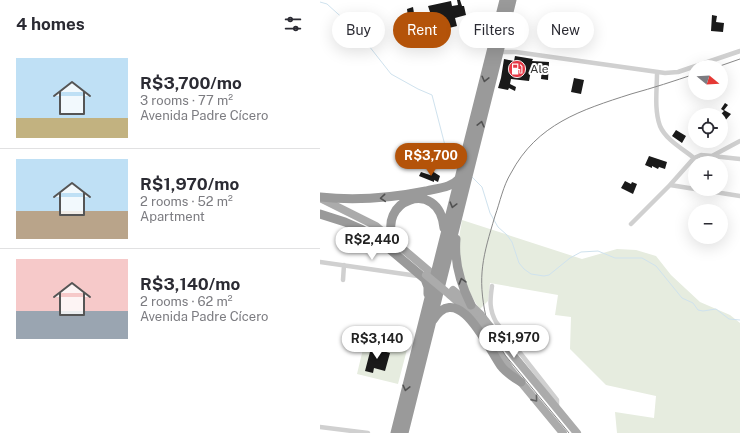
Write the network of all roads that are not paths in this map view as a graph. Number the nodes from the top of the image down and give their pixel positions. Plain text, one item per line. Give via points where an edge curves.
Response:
1 (504, 0) edge
2 (512, 0) edge
3 (740, 51) edge
4 (499, 52) junction
5 (657, 72) junction
6 (740, 141) edge
7 (692, 156) edge
8 (699, 156) edge
9 (712, 156) joint
10 (728, 158) edge
11 (740, 159) edge
12 (688, 165) edge
13 (460, 178) junction
14 (670, 185) junction
15 (688, 188) edge
16 (728, 194) edge
17 (740, 196) edge
18 (320, 198) edge
19 (320, 214) edge
20 (458, 215) junction
21 (631, 224) dead end
22 (395, 242) junction
23 (443, 242) junction
24 (320, 262) edge
25 (344, 265) junction
26 (426, 274) junction
27 (342, 280) dead end
28 (492, 286) dead end
29 (452, 292) junction
30 (428, 300) junction
31 (471, 305) junction
32 (432, 322) junction
33 (520, 382) junction
34 (556, 407) junction
35 (320, 427) edge
36 (368, 433) edge
37 (395, 433) edge
38 (404, 433) edge
39 (563, 433) edge
40 (577, 433) edge

1 -> 13 highway
2 - 4 highway
3 - 5 street via 678,72
4 - 5 street
20 -> 4 highway
5 - 7 street via 657,110 660,126
6 - 9 street
8 - 9 street
10 - 11 street
12 - 14 street
13 -> 18 highway via 447,186 399,196 364,199
13 -> 23 highway
14 - 15 street
14 - 21 street
16 - 17 street
18 - 22 main road via 376,226
19 - 26 highway via 361,229
19 - 26 main road via 350,219 366,227
31 -> 20 highway via 463,286 456,256
20 - 32 highway
22 - 23 highway via 391,230 392,216 401,205 420,199 431,201 440,211 444,228
22 - 26 main road
23 - 30 highway
24 - 25 street
25 - 26 street
25 - 27 street
26 - 29 main road
26 - 30 highway
28 - 34 street via 490,303 496,322 556,400
29 - 31 main road
29 - 33 main road via 475,317
30 -> 37 highway
31 - 34 main road, bridge
32 - 33 highway via 436,314 445,308 462,311 478,329 502,368
32 - 38 highway
33 -> 39 main road
34 - 40 main road
35 - 36 street

